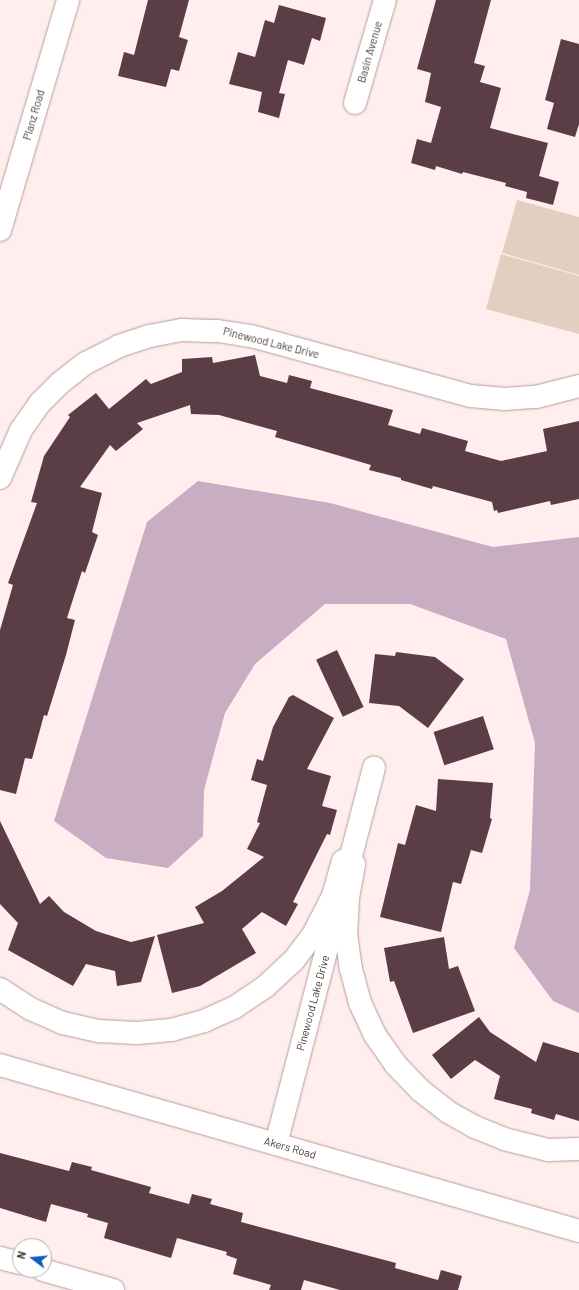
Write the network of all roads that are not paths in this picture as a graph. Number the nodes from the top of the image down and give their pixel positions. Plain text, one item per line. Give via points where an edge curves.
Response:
1 (385, 0) edge
2 (64, 1) edge
3 (354, 103) dead end
4 (0, 230) edge
5 (579, 386) edge
6 (0, 478) edge
7 (374, 768) dead end
8 (350, 862) junction
9 (0, 989) edge
10 (0, 1065) edge
11 (276, 1144) junction
12 (579, 1149) edge
13 (579, 1231) edge
14 (0, 1258) edge
15 (12, 1261) edge
16 (52, 1273) edge
17 (113, 1290) edge

1 - 3 street, Basin Avenue
2 - 4 street, Planz Road
5 - 6 street, Pinewood Lake Drive via 536,397 505,399 471,396 251,336 218,331 176,331 118,346 86,363 60,382 20,430
7 - 8 street, Pinewood Lake Drive
8 - 9 street, Pinewood Lake Drive via 343,861 333,896 314,933 294,960 266,986 235,1007 204,1021 171,1030 137,1034 99,1031 56,1020 31,1009
8 - 11 street, Pinewood Lake Drive
8 - 12 street, Pinewood Lake Drive via 354,864 346,927 351,969 366,1016 395,1064 420,1090 448,1112 475,1127 504,1139 548,1150
10 - 11 street, Akers Road
11 - 13 street, Akers Road
14 - 15 street
16 - 17 street

